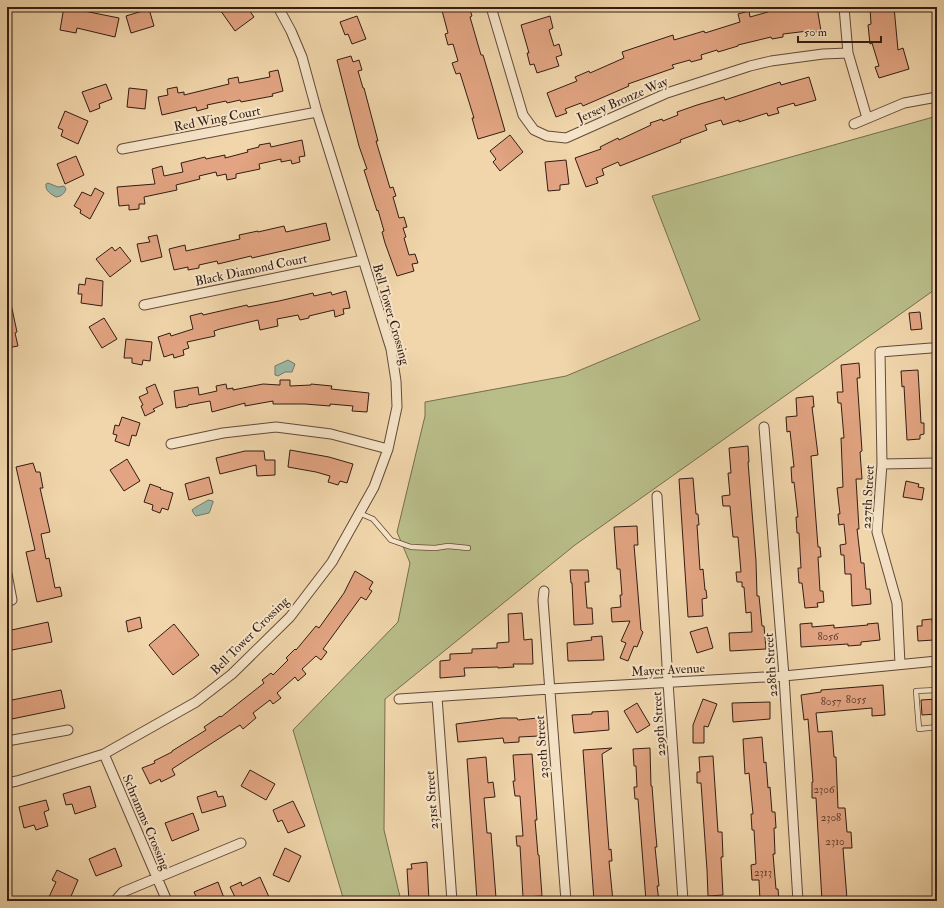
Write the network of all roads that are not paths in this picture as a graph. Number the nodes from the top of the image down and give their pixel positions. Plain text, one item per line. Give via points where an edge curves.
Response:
1 (278, 7) edge
2 (491, 7) edge
3 (844, 7) edge
4 (848, 53) junction
5 (937, 97) edge
6 (317, 112) junction
7 (867, 118) junction
8 (854, 124) dead end
9 (122, 149) dead end
10 (363, 260) junction
11 (144, 305) dead end
12 (931, 348) dead end
13 (764, 427) dead end
14 (171, 444) dead end
15 (388, 449) junction
16 (937, 463) edge
17 (882, 464) junction
18 (657, 496) dead end
19 (359, 513) junction
20 (468, 548) dead end
21 (7, 574) edge
22 (544, 591) dead end
23 (7, 601) edge
24 (937, 661) edge
25 (900, 664) junction
26 (784, 676) junction
27 (668, 682) junction
28 (550, 689) junction
29 (937, 690) edge
30 (437, 697) junction
31 (399, 699) dead end
32 (937, 727) edge
33 (68, 730) dead end
34 (7, 741) edge
35 (104, 754) junction
36 (7, 783) edge
37 (241, 844) dead end
38 (157, 877) junction
39 (115, 901) edge
40 (166, 901) edge
41 (452, 901) edge
42 (566, 901) edge
43 (683, 901) edge
44 (798, 901) edge

1 - 6 street, Bell Tower Crossing via 292,31 302,57
2 - 4 street, Jersey Bronze Way via 523,115 534,130 547,136 566,138 666,93 750,66 823,54
3 - 4 street
4 - 7 street
5 - 7 street via 904,103
6 - 9 street, Red Wing Court
6 - 10 street, Bell Tower Crossing
7 - 8 street
10 - 11 street, Black Diamond Court
10 - 15 street, Bell Tower Crossing via 391,349 396,381 397,407
12 - 17 street, 227th Street via 880,352
13 - 26 street, 228th Street
14 - 15 street via 223,432 276,427 331,434
15 - 19 street, Bell Tower Crossing via 374,487
16 - 17 street
17 - 25 street, 227th Street via 877,532 897,603
18 - 27 street, 229th Street
19 - 20 lane via 373,519 391,540 411,547
19 - 35 street, Bell Tower Crossing via 332,562 290,617 232,674 196,702
21 - 23 street via 12,600
22 - 28 street, 230th Street
24 - 25 street, Mayer Avenue
25 - 26 street, Mayer Avenue
26 - 27 street, Mayer Avenue
26 - 44 street, 228th Street
27 - 28 street, Mayer Avenue
27 - 43 street, 229th Street
28 - 30 street, Mayer Avenue
28 - 42 street, 230th Street
29 - 32 lane via 916,691 919,728
30 - 31 street, Mayer Avenue
30 - 41 street, 231st Street
33 - 34 street
35 - 36 street, Bell Tower Crossing
35 - 38 street, Schramms Crossing
37 - 38 street
38 - 39 street via 123,892
38 - 40 street, Schramms Crossing

